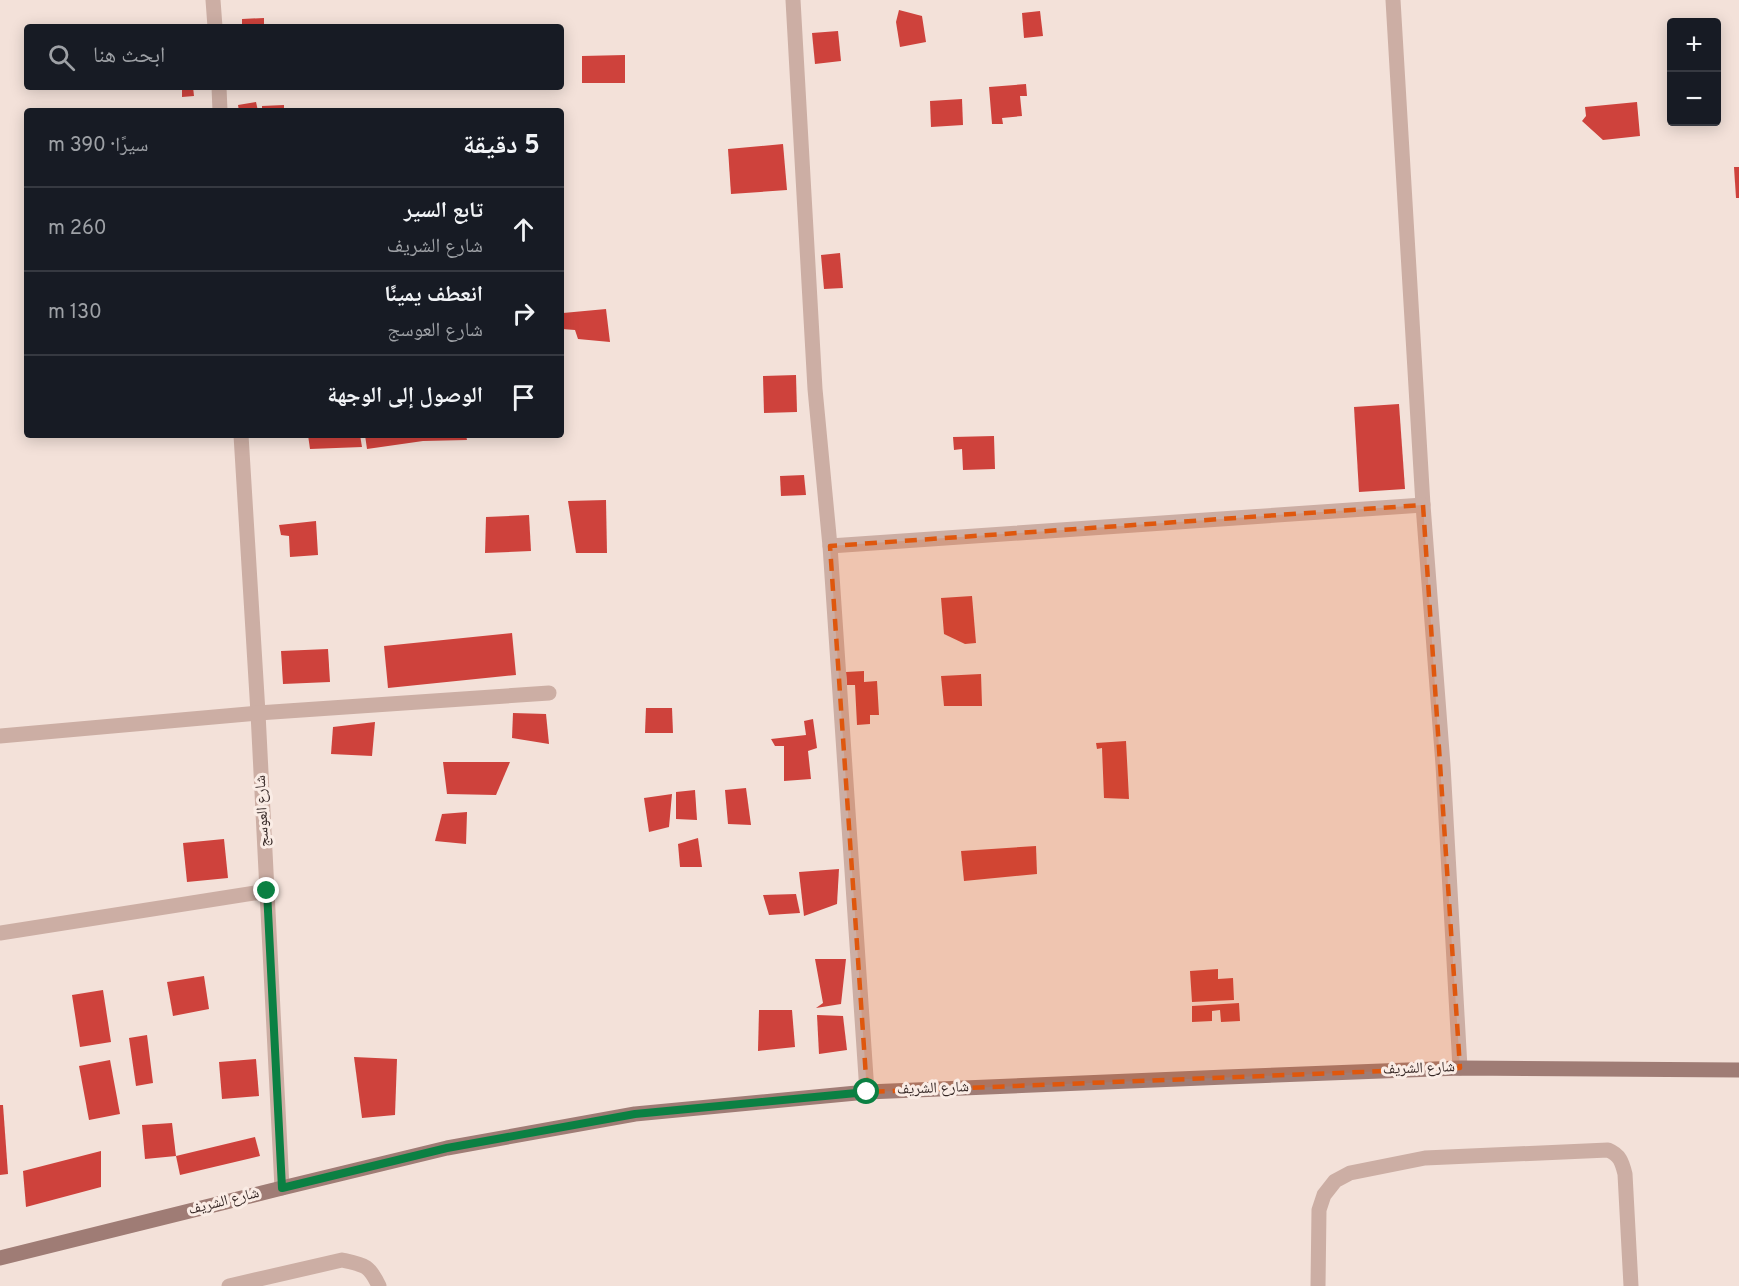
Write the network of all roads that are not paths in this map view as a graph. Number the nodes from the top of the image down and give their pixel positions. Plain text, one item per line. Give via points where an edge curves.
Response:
1 (213, 0) edge
2 (793, 0) edge
3 (1393, 0) edge
4 (215, 24) edge
5 (219, 90) edge
6 (220, 108) edge
7 (241, 438) edge
8 (1423, 505) junction
9 (830, 546) junction
10 (549, 693) dead end
11 (258, 713) junction
12 (0, 736) edge
13 (267, 891) junction
14 (0, 933) edge
15 (1460, 1068) junction
16 (1739, 1070) edge
17 (867, 1092) junction
18 (282, 1188) junction
19 (0, 1258) edge
20 (229, 1286) edge
21 (379, 1286) edge
22 (1318, 1286) edge
23 (1630, 1286) edge

1 - 4 street
2 - 9 street via 815,389
3 - 8 street
5 - 6 street
7 - 11 street, شارع العوسج
8 - 9 street
8 - 15 street
9 - 17 street
10 - 11 street
11 - 12 street
11 - 13 street, شارع العوسج
13 - 14 street
13 - 18 street, شارع العوسج
15 - 16 main road, شارع الشريف
15 - 17 main road, شارع الشريف
17 - 18 main road, شارع الشريف via 635,1114 447,1148
18 - 19 main road, شارع الشريف
20 - 21 street via 342,1260 360,1263 371,1270
22 - 23 street via 1319,1210 1335,1181 1350,1173 1425,1158 1608,1150 1622,1161 1626,1174

